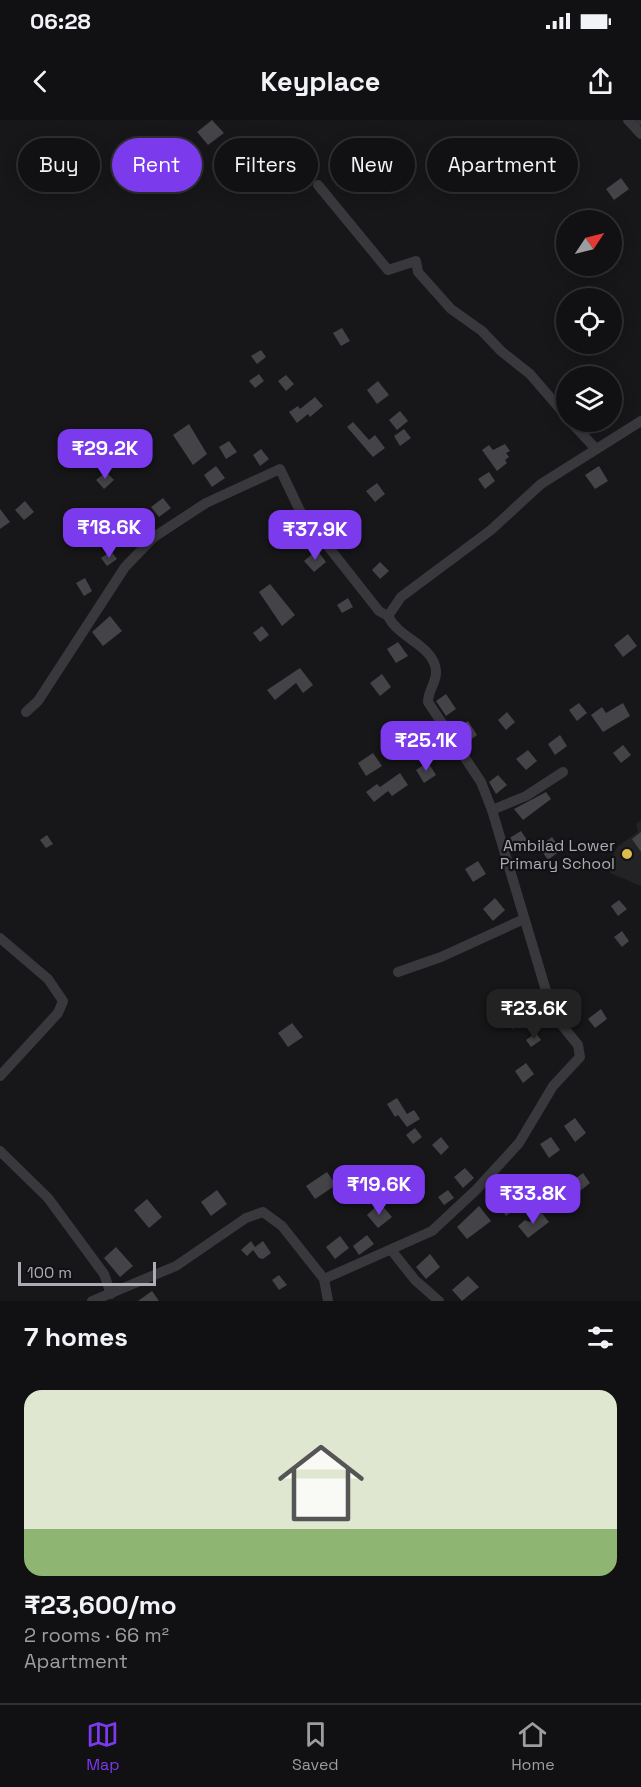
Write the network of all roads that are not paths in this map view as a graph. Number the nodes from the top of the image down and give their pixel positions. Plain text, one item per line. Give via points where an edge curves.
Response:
1 (628, 120) edge
2 (641, 134) edge
3 (318, 185) dead end
4 (556, 404) edge
5 (641, 421) edge
6 (580, 432) edge
7 (595, 448) junction
8 (388, 616) junction
9 (26, 712) dead end
10 (563, 772) dead end
11 (492, 810) junction
12 (524, 919) junction
13 (0, 938) edge
14 (398, 972) dead end
15 (0, 1076) edge
16 (0, 1151) edge
17 (392, 1251) junction
18 (324, 1279) junction
19 (111, 1294) junction
20 (92, 1301) edge
21 (328, 1301) edge
22 (439, 1301) edge

1 - 2 street
3 - 4 street via 388,270 416,261 418,272 451,309 530,374
5 - 7 street
6 - 7 street
7 - 8 street via 541,484 491,530 401,597
8 - 9 street via 379,611 300,511 280,469 206,503 154,537 125,567 38,701
8 - 11 street via 394,628 425,649 434,661 437,673 428,702 481,782
10 - 11 street via 526,796
11 - 12 street
12 - 14 street
12 - 17 street via 553,1014 578,1045 580,1057 553,1086 519,1143 476,1190 432,1231
13 - 15 street via 48,980 63,1001 58,1013
16 - 19 street via 48,1198 104,1274
17 - 18 street
17 - 22 street via 415,1280
18 - 19 street via 282,1226 263,1212 246,1218 176,1266
18 - 21 street
19 - 20 street

